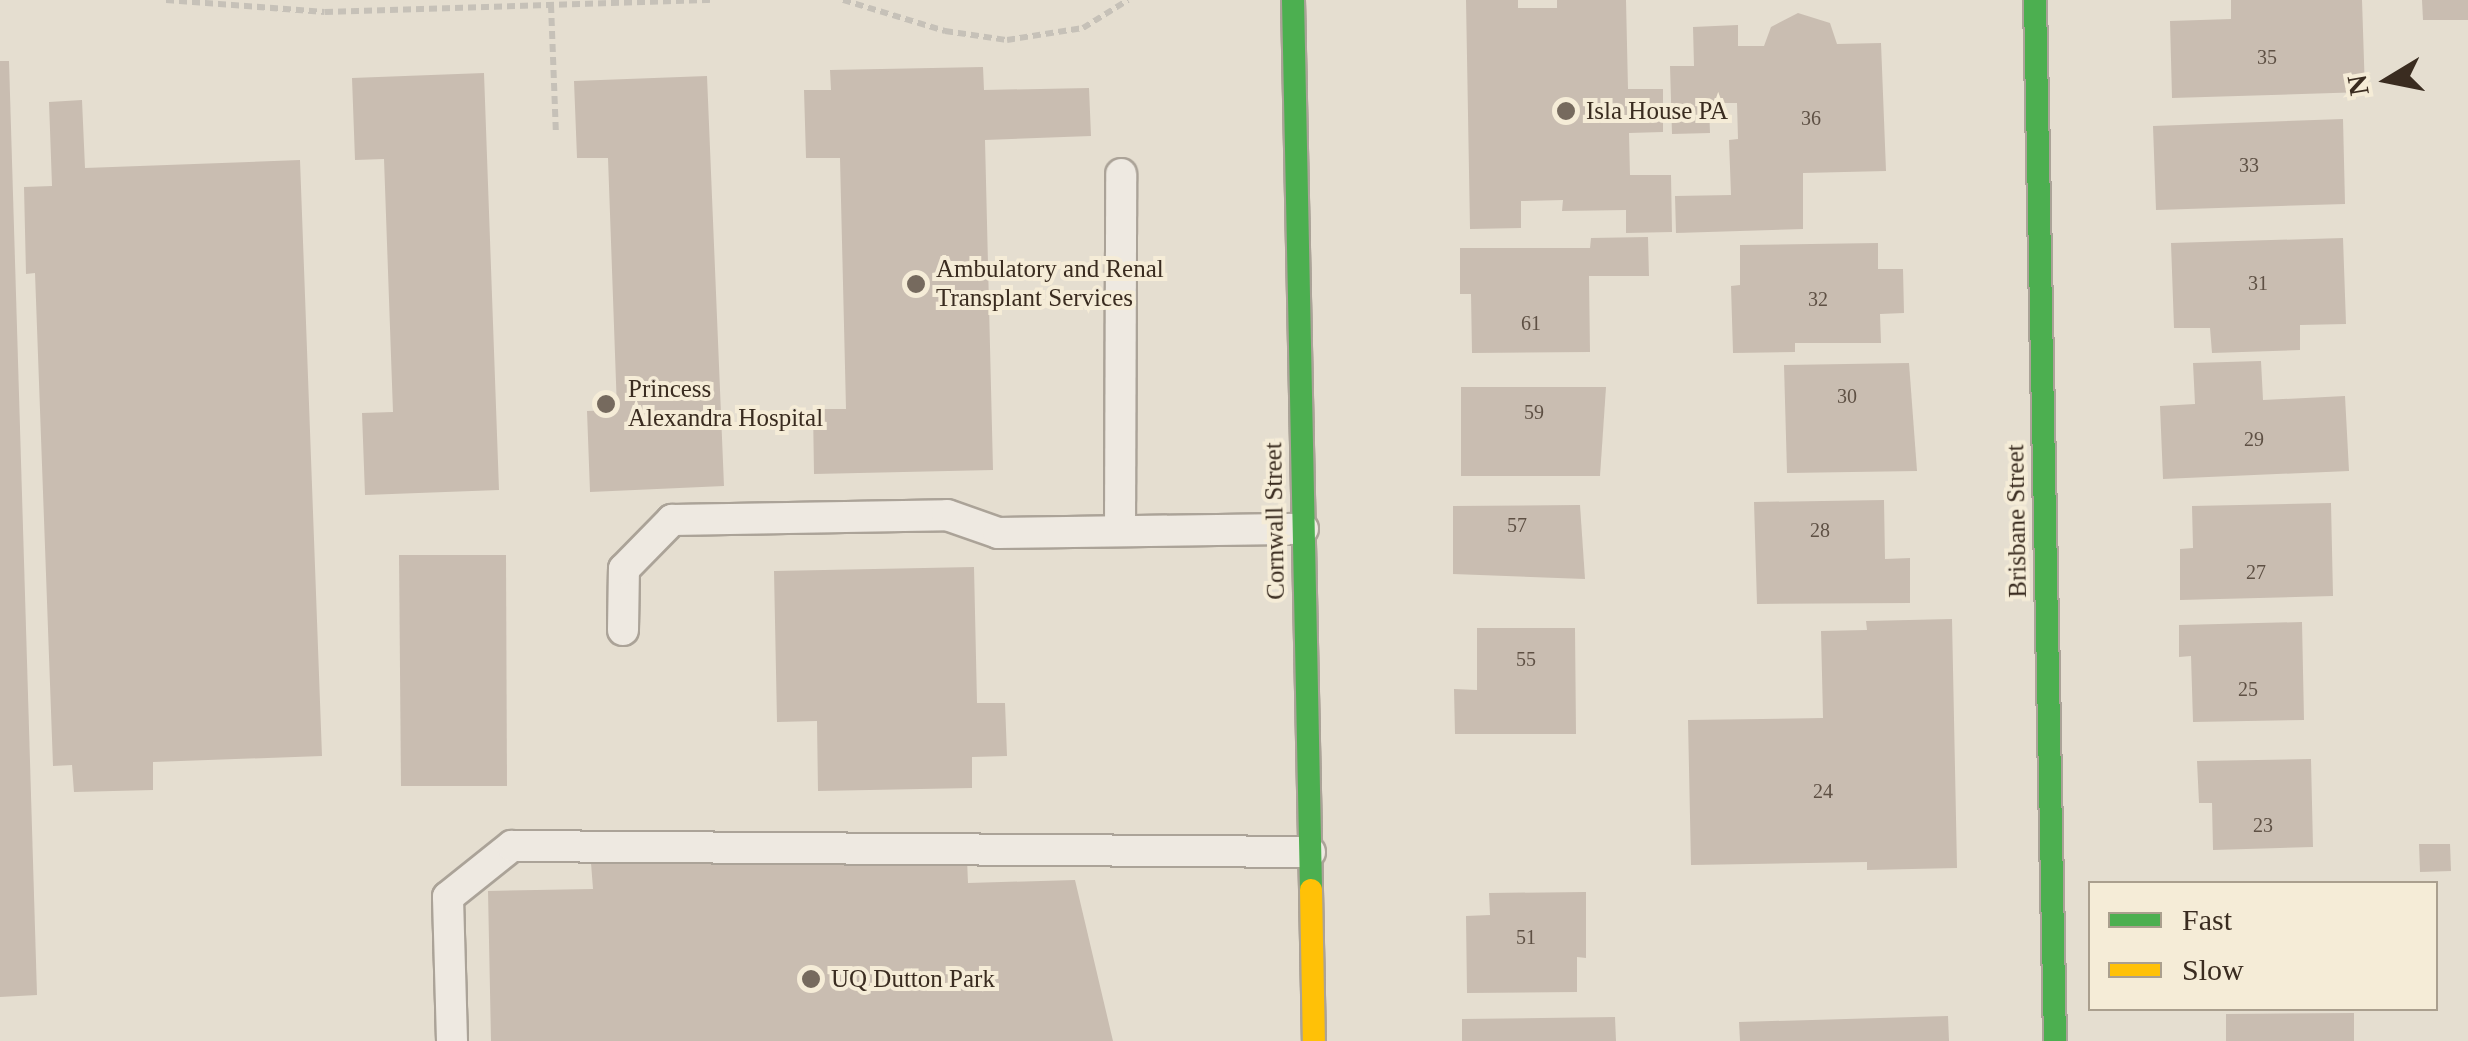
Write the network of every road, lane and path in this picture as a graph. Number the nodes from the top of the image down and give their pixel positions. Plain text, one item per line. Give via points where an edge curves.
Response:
1 (166, 0) edge
2 (715, 0) edge
3 (843, 0) edge
4 (1128, 0) edge
5 (1293, 0) edge
6 (2034, 0) edge
7 (551, 5) junction
8 (556, 133) dead end
9 (1121, 174) dead end
10 (1303, 529) junction
11 (1120, 531) junction
12 (624, 630) dead end
13 (1310, 852) junction
14 (452, 1041) edge
15 (1314, 1041) edge
16 (2056, 1041) edge

1 - 7 path via 325,12
2 - 7 path
3 - 4 path via 945,31 1008,40 1083,28
5 - 10 main road, Cornwall Street
6 - 16 main road, Brisbane Street
7 - 8 path
9 - 11 lane
10 - 11 lane
10 - 13 main road, Cornwall Street
11 - 12 lane via 998,533 946,515 672,520 624,569
13 - 14 lane via 512,846 448,897
13 - 15 main road, Cornwall Street

